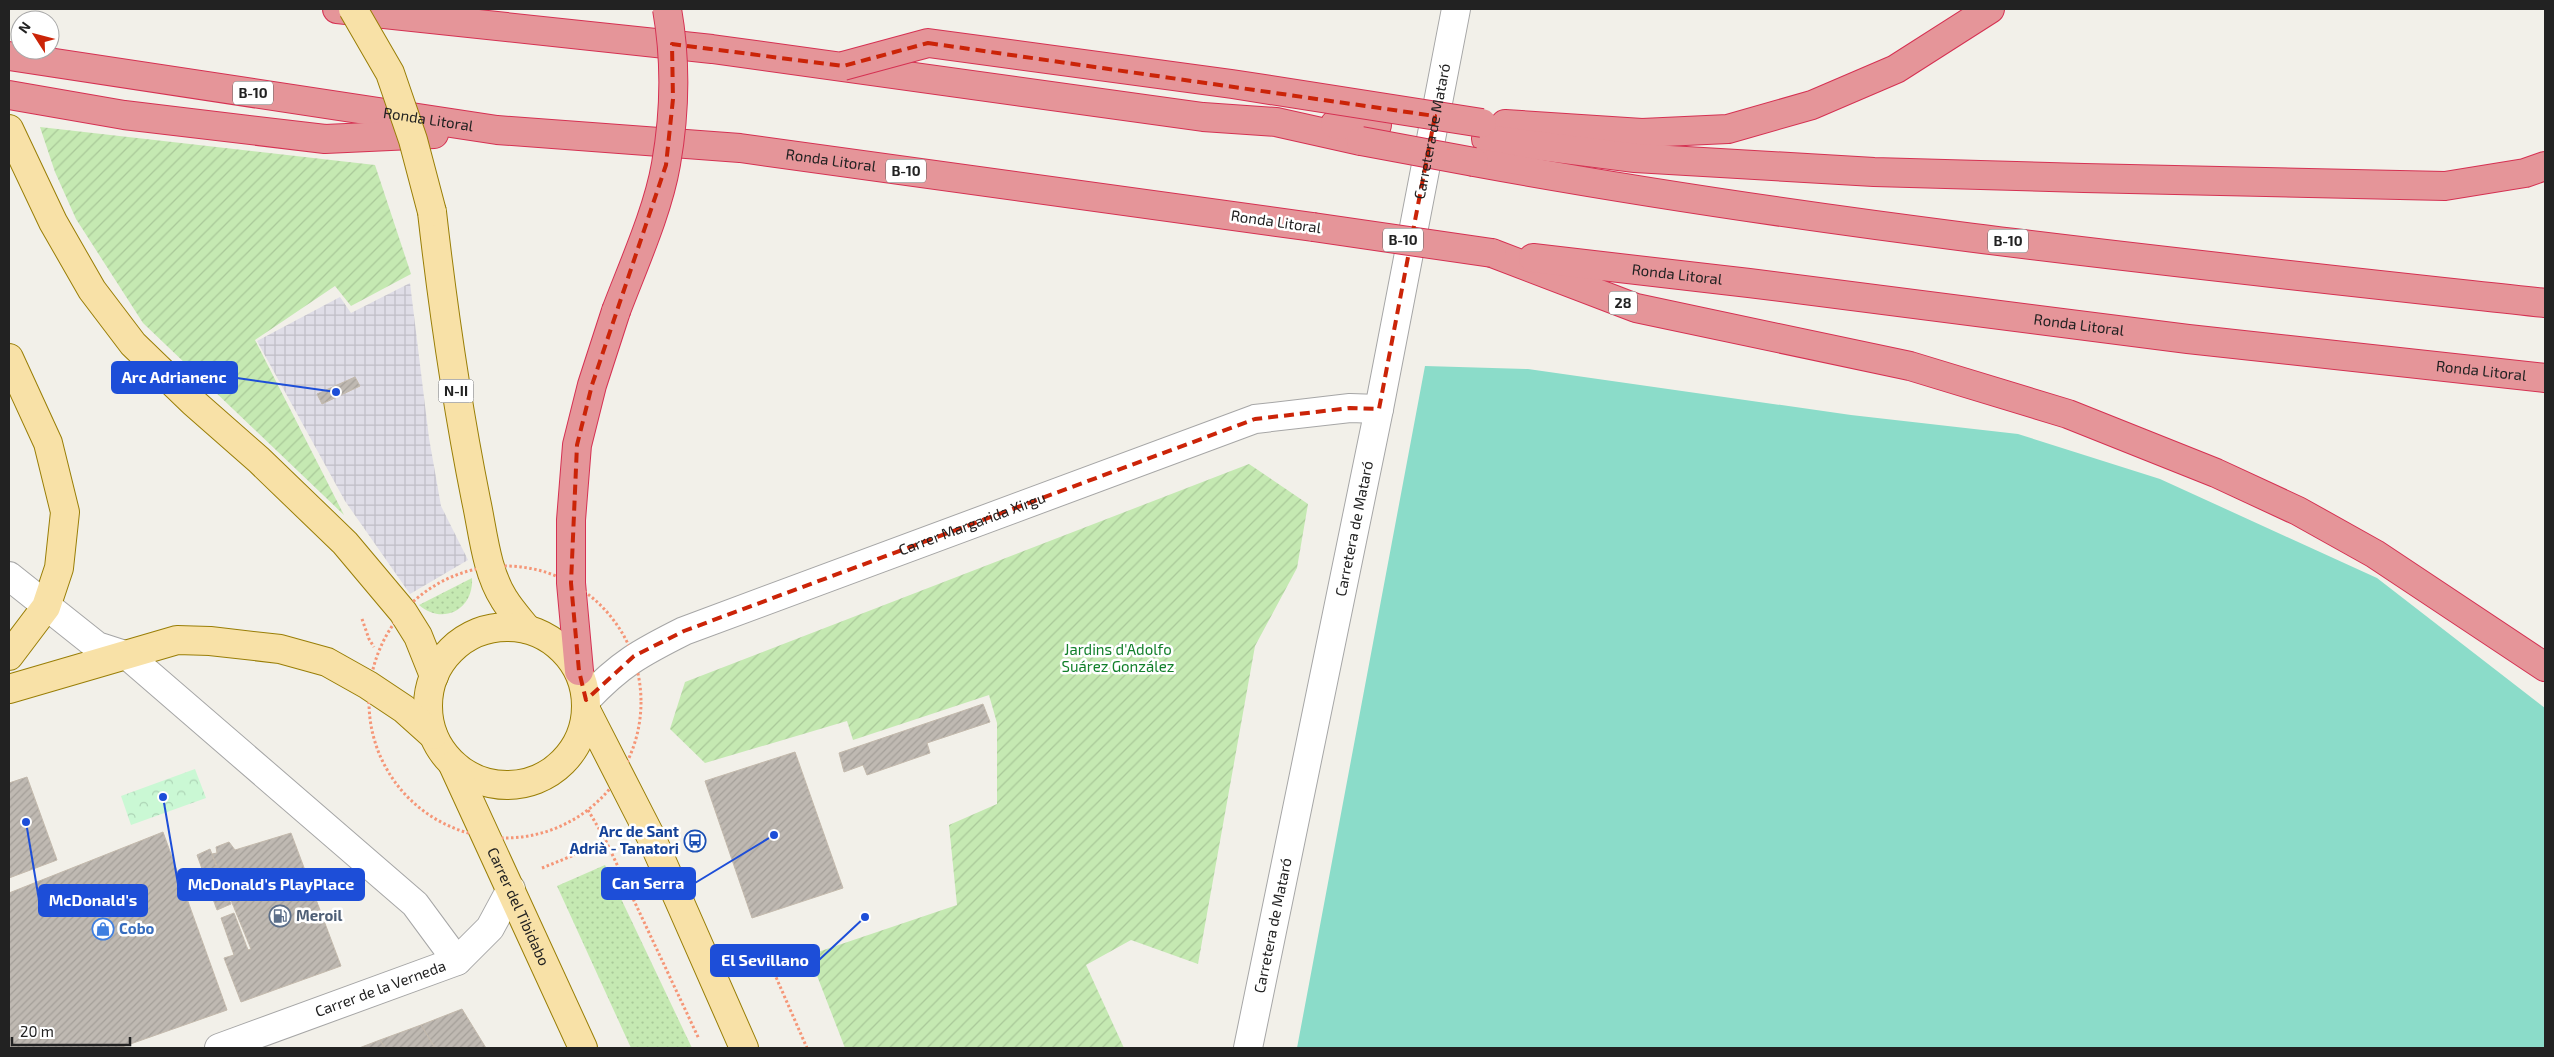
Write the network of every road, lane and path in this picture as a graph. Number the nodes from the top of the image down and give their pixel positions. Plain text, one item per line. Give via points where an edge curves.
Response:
1 (337, 9) edge
2 (353, 9) edge
3 (667, 9) edge
4 (1456, 9) edge
5 (1990, 9) edge
6 (9, 56) edge
7 (843, 66) junction
8 (9, 95) edge
9 (497, 130) junction
10 (10, 134) edge
11 (1480, 141) junction
12 (2545, 166) edge
13 (1492, 254) junction
14 (2545, 303) edge
15 (9, 358) edge
16 (2545, 378) edge
17 (1379, 409) junction
18 (474, 570) dead end
19 (9, 576) edge
20 (411, 602) dead end
21 (46, 607) junction
22 (527, 629) junction
23 (377, 652) dead end
24 (9, 656) edge
25 (128, 656) junction
26 (2545, 667) edge
27 (579, 671) junction
28 (434, 676) junction
29 (368, 685) junction
30 (9, 689) edge
31 (587, 706) junction
32 (433, 735) junction
33 (453, 765) junction
34 (486, 840) junction
35 (599, 845) dead end
36 (542, 868) dead end
37 (511, 889) junction
38 (795, 959) dead end
39 (457, 961) junction
40 (700, 1040) dead end
41 (220, 1048) edge
42 (583, 1048) edge
43 (744, 1048) edge
44 (807, 1048) edge
45 (1248, 1048) edge

1 - 7 highway, B-10
2 - 22 main road, N-II, bridge via 390,73 413,140 432,212 445,325 482,530 491,568 503,598
3 - 27 highway, bridge via 672,36 673,99 666,166 592,385 577,445 571,583
4 - 17 street, Carretera de Mataró
5 - 11 highway via 1896,69 1812,105 1728,129
6 - 9 highway, Ronda Litoral / B-10
7 - 11 highway, B-10, bridge via 1203,117
7 - 11 highway, bridge via 928,43 1232,84
8 - 9 highway via 124,115 325,139
9 - 13 highway, Ronda Litoral / B-10, bridge via 740,148
10 - 28 main road via 52,222 87,281 133,344 345,543 402,612 418,636
11 - 12 highway via 1635,158 1874,172 2084,178 2445,186 2525,173
11 - 14 highway, B-10 via 1592,184 2200,266
13 - 16 highway, Ronda Litoral / B-10 via 2188,339
13 - 26 highway, 28 via 1636,308 1910,366 2068,414 2216,473 2298,511 2375,554
15 - 21 main road via 48,443 65,512 59,568
17 - 31 street, Carrer Margarida Xirgu via 1350,408 1255,420 684,632 634,656 612,673
17 - 45 street, Carretera de Mataró
18 - 20 path via 456,573
19 - 21 street
21 - 24 main road
21 - 25 street via 97,646
22 - 27 main road, N-II via 558,644
22 - 28 main road, N-II via 498,627 472,635 449,652
23 - 29 path
25 - 29 main road via 177,640 280,649 327,662
25 - 30 main road
25 - 39 street via 415,904
27 - 31 main road, N-II
28 - 32 main road, N-II via 428,695
29 - 32 main road via 404,709
29 - 34 path via 369,725 384,767 411,802 449,827
31 - 33 main road, N-II via 581,736 567,758 548,774 524,784 499,785 474,779
31 - 43 main road, N-II via 664,865
32 - 33 main road, N-II
33 - 34 main road, Carrer del Tibidabo / N-II
34 - 37 main road, Carrer del Tibidabo / N-II
34 - 40 path via 518,838 556,829 588,810 605,839
35 - 36 path
37 - 39 street, Carrer de la Verneda via 490,928
37 - 42 main road, Carrer del Tibidabo / N-II
38 - 44 path via 772,968
39 - 41 street, Carrer de la Verneda

